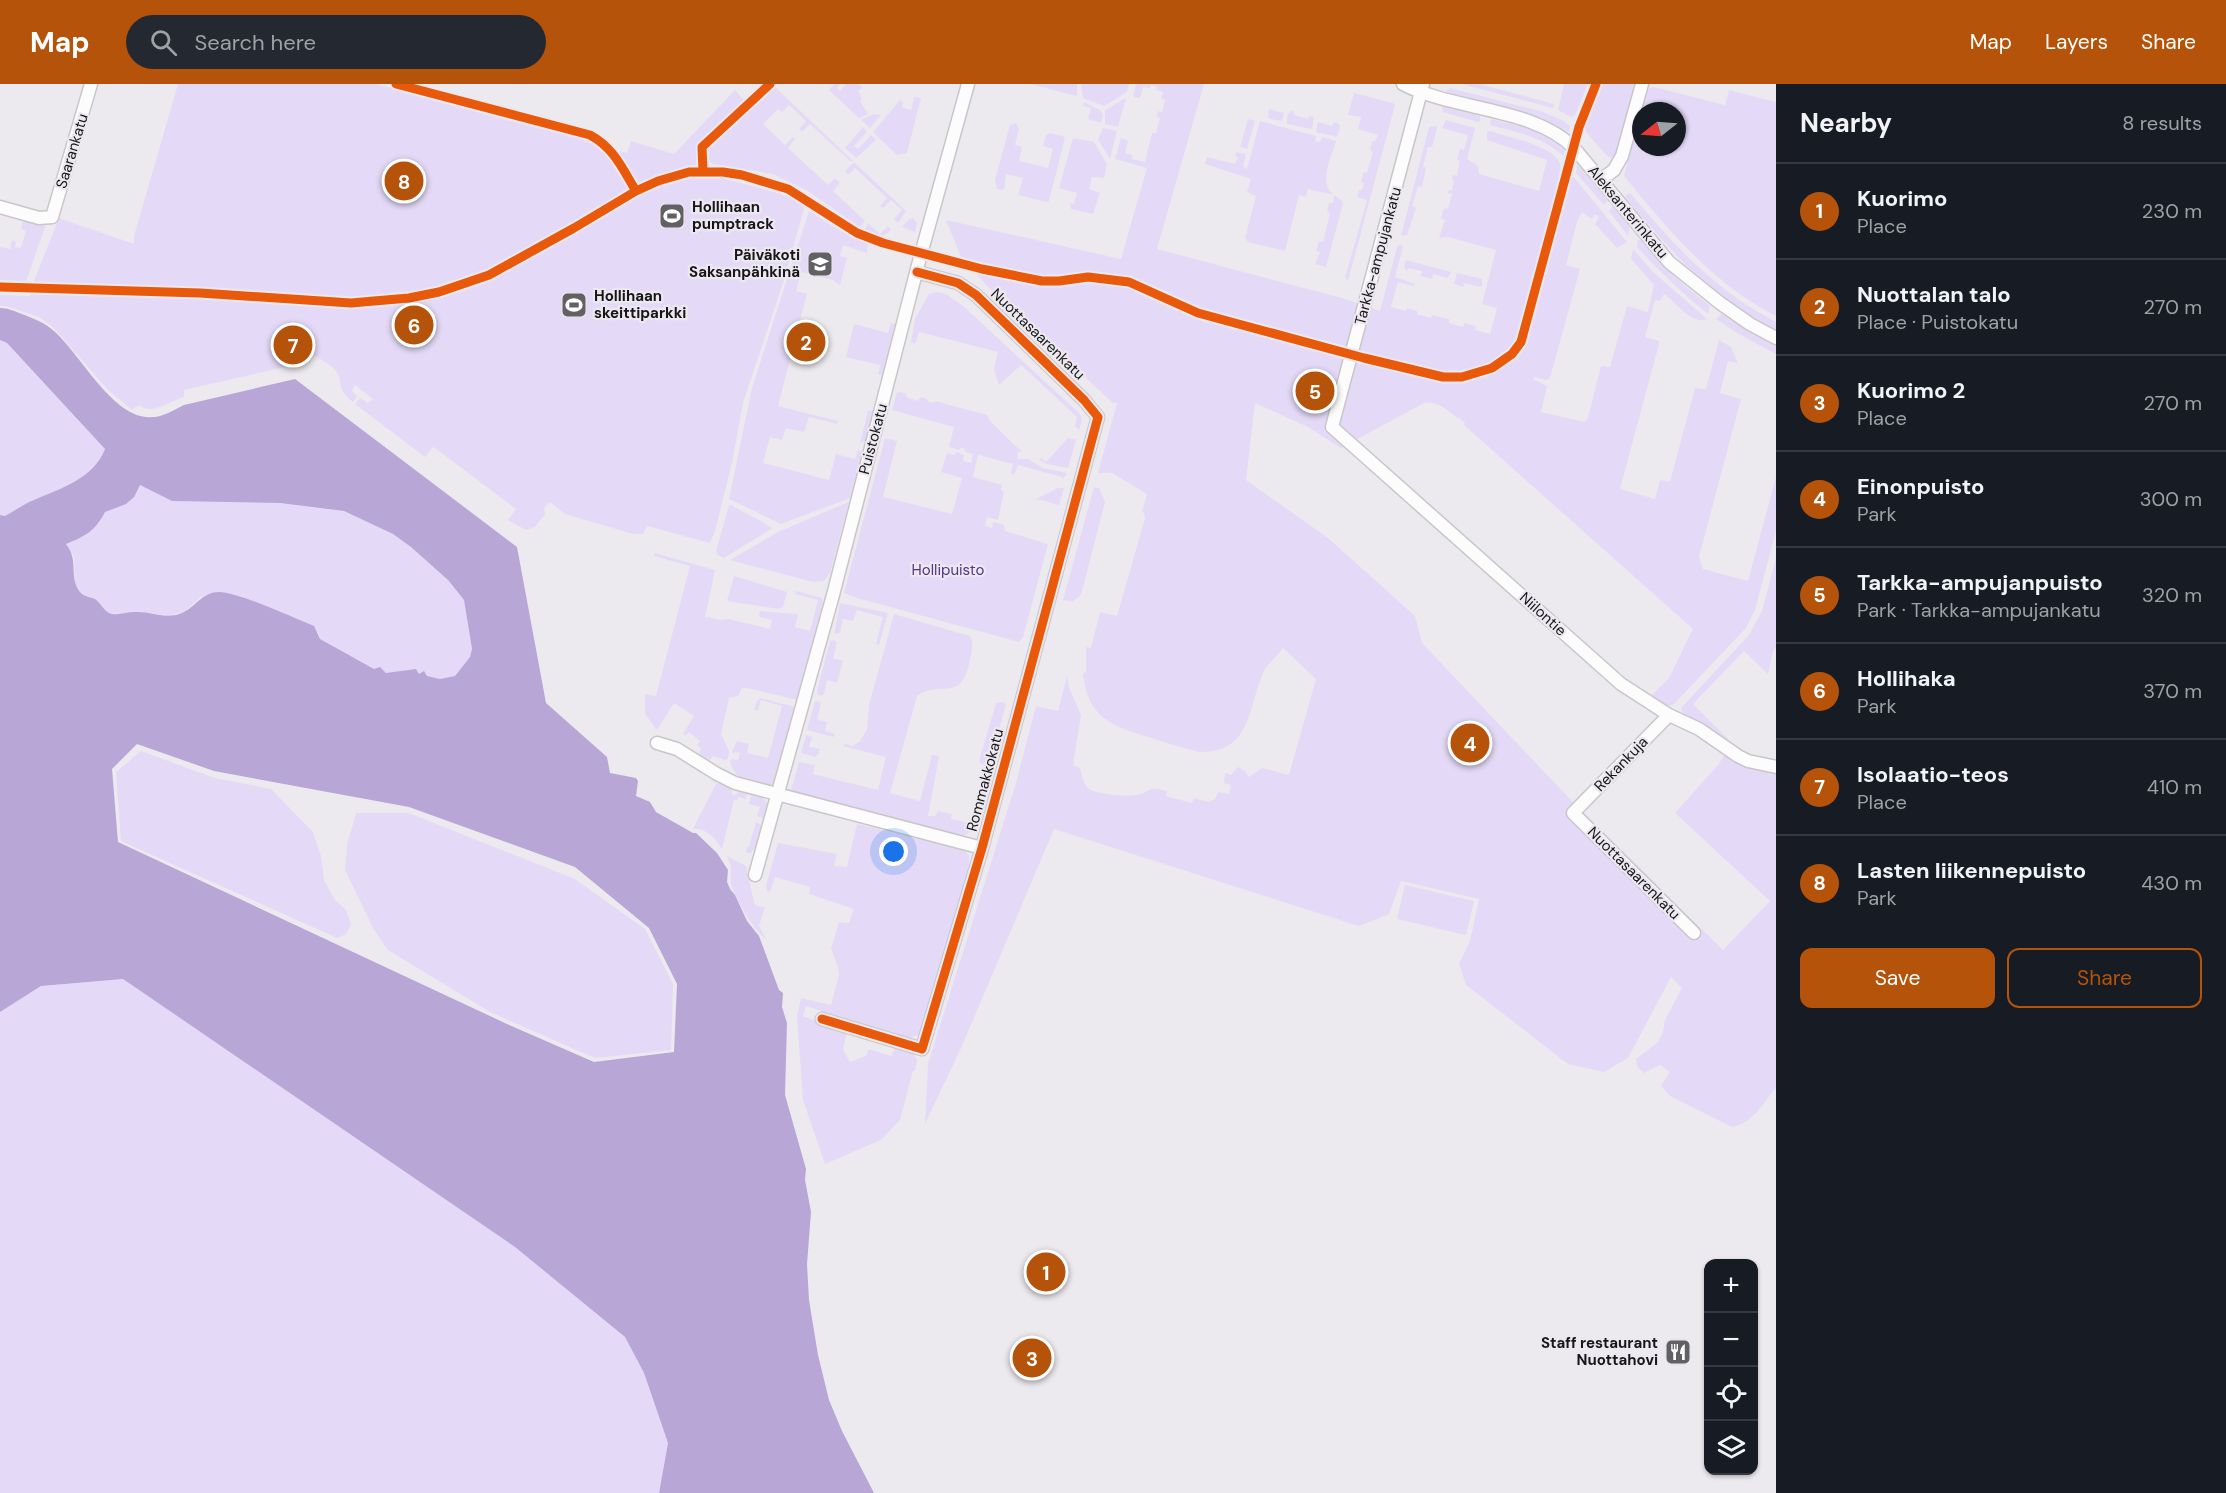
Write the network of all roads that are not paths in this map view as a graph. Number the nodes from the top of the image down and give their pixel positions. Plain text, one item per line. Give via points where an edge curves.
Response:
1 (91, 84) edge
2 (968, 84) edge
3 (1403, 84) edge
4 (1642, 84) edge
5 (1422, 89) edge
6 (1602, 180) junction
7 (0, 207) edge
8 (917, 272) junction
9 (1776, 338) edge
10 (1098, 417) joint
11 (1332, 427) joint
12 (1670, 715) junction
13 (657, 743) dead end
14 (1776, 768) edge
15 (779, 794) junction
16 (1573, 813) joint
17 (982, 848) junction
18 (755, 875) dead end
19 (1694, 933) dead end
20 (822, 1019) dead end

1 - 7 street, Saarankatu via 52,217 39,219
2 - 8 street, Puistokatu
3 - 5 street, Aleksanterinkatu
4 - 6 street via 1622,156
5 - 6 street, Aleksanterinkatu via 1549,129 1566,140
5 - 11 street, Tarkka-ampujankatu
6 - 9 street, Aleksanterinkatu via 1669,262 1720,303
8 - 10 street, Nuottasaarenkatu via 958,283 976,295
8 - 15 street, Puistokatu
10 - 17 street, Rommakkokatu
11 - 12 street, Niilontie via 1621,684
12 - 14 street, Niilontie via 1738,756
12 - 16 street, Rekankuja
13 - 15 street via 677,748 735,783
15 - 17 street
15 - 18 street, Puistokatu
16 - 19 street, Nuottasaarenkatu
17 - 20 street, Rommakkokatu via 922,1049

